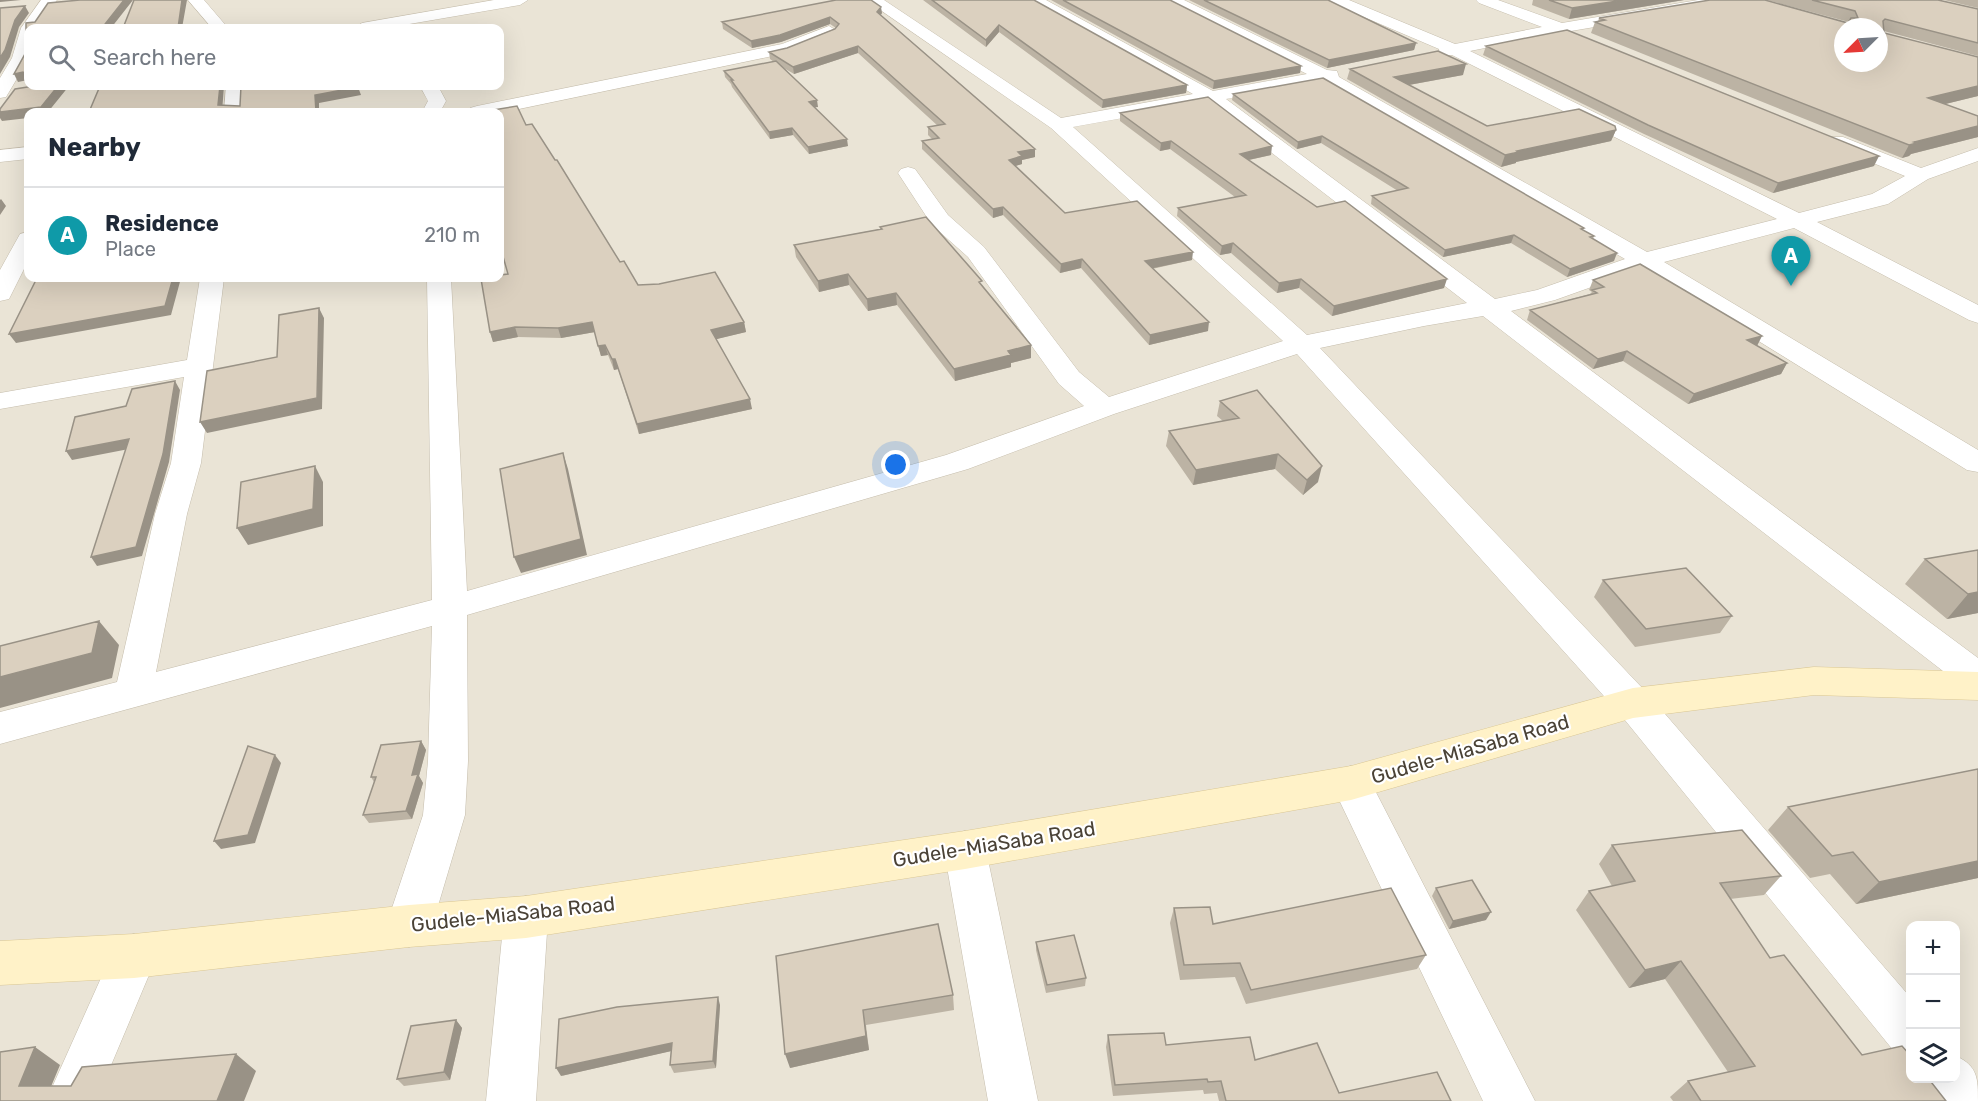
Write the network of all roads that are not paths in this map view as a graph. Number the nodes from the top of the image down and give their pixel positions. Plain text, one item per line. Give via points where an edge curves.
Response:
1 (196, 0) edge
2 (520, 0) edge
3 (874, 0) edge
4 (1035, 0) edge
5 (1172, 0) edge
6 (1336, 0) edge
7 (1484, 0) edge
8 (1725, 0) edge
9 (48, 2) edge
10 (66, 2) edge
11 (24, 6) edge
12 (31, 24) edge
13 (217, 24) edge
14 (394, 24) edge
15 (1559, 28) junction
16 (829, 31) edge
17 (1592, 41) edge
18 (24, 45) edge
19 (1455, 50) junction
20 (1422, 56) edge
21 (1336, 74) junction
22 (20, 89) edge
23 (235, 90) edge
24 (431, 90) edge
25 (1, 93) edge
26 (1211, 97) junction
27 (233, 108) edge
28 (433, 108) edge
29 (496, 108) edge
30 (1058, 124) junction
31 (1822, 135) edge
32 (24, 153) edge
33 (1978, 154) edge
34 (0, 156) edge
35 (908, 172) dead end
36 (1921, 175) junction
37 (1800, 222) junction
38 (24, 247) edge
39 (1644, 260) junction
40 (212, 282) edge
41 (439, 282) edge
42 (0, 294) edge
43 (1491, 308) junction
44 (1978, 315) edge
45 (1302, 344) junction
46 (201, 366) junction
47 (0, 401) edge
48 (1104, 408) junction
49 (1978, 463) edge
50 (450, 608) junction
51 (1978, 678) edge
52 (1978, 686) edge
53 (133, 693) junction
54 (1633, 703) junction
55 (0, 729) edge
56 (1351, 783) junction
57 (965, 850) junction
58 (526, 916) junction
59 (409, 926) junction
60 (134, 956) junction
61 (0, 963) edge
62 (1908, 1029) edge
63 (1952, 1083) edge
64 (71, 1101) edge
65 (511, 1101) edge
66 (1013, 1101) edge
67 (1510, 1101) edge
68 (1966, 1101) edge

1 - 13 street
2 - 14 street
3 - 30 street
4 - 26 street
5 - 21 street
6 - 19 street
7 - 15 street
8 - 15 street
9 - 10 street
9 - 11 street
9 - 12 street
15 - 17 street
15 - 19 street
16 - 29 street via 787,48
18 - 25 street
19 - 20 street
19 - 37 street
21 - 26 street
21 - 39 street
22 - 25 street
23 - 27 street
24 - 28 street via 437,100
26 - 30 street
26 - 43 street
30 - 45 street
31 - 36 street
32 - 34 street
33 - 36 street
35 - 48 street via 940,220 976,252 1063,371
36 - 37 street via 1880,199
37 - 39 street
37 - 44 street
38 - 42 street
39 - 43 street via 1546,295
39 - 49 street
40 - 46 street
41 - 50 street
43 - 45 street
43 - 51 street
45 - 48 street
45 - 54 street
46 - 47 street
46 - 53 street via 186,463 171,514
48 - 50 street via 957,462
50 - 53 street
50 - 59 street via 444,815
52 - 54 street, Gudele-MiaSaba Road via 1814,681
53 - 55 street
54 - 56 street, Gudele-MiaSaba Road
54 - 62 street
56 - 57 street, Gudele-MiaSaba Road
56 - 67 street
57 - 58 street, Gudele-MiaSaba Road
57 - 66 street
58 - 59 street, Gudele-MiaSaba Road
58 - 65 street
59 - 60 street, Gudele-MiaSaba Road
60 - 61 street, Gudele-MiaSaba Road
60 - 64 street
63 - 68 street

